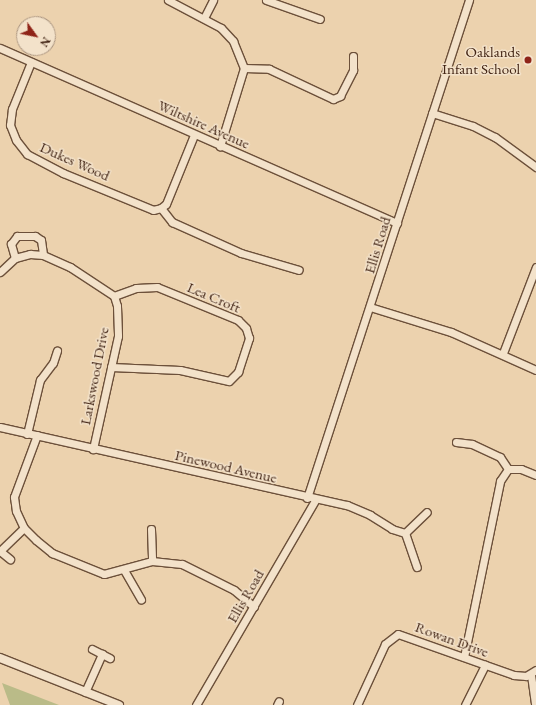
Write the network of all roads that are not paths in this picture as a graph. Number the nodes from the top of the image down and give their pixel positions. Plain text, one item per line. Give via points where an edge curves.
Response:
1 (168, 0) edge
2 (213, 0) edge
3 (266, 0) edge
4 (469, 0) edge
5 (204, 18) junction
6 (320, 19) dead end
7 (0, 48) edge
8 (353, 56) dead end
9 (31, 62) junction
10 (244, 68) junction
11 (432, 113) junction
12 (194, 136) junction
13 (220, 146) junction
14 (536, 167) edge
15 (161, 208) junction
16 (397, 223) junction
17 (43, 255) junction
18 (15, 258) junction
19 (536, 267) edge
20 (299, 270) dead end
21 (0, 272) edge
22 (114, 296) junction
23 (370, 308) junction
24 (57, 351) dead end
25 (503, 353) junction
26 (111, 367) junction
27 (536, 370) edge
28 (0, 427) edge
29 (27, 434) junction
30 (37, 435) junction
31 (456, 442) dead end
32 (93, 449) junction
33 (508, 470) junction
34 (536, 475) edge
35 (307, 498) junction
36 (316, 499) junction
37 (426, 512) dead end
38 (24, 528) junction
39 (151, 529) dead end
40 (405, 533) junction
41 (0, 551) edge
42 (10, 560) dead end
43 (152, 561) junction
44 (417, 567) dead end
45 (124, 570) junction
46 (141, 600) dead end
47 (254, 607) junction
48 (92, 649) dead end
49 (102, 654) junction
50 (464, 657) junction
51 (0, 658) edge
52 (110, 658) dead end
53 (484, 665) junction
54 (534, 673) edge
55 (85, 692) junction
56 (119, 705) edge
57 (196, 705) edge
58 (357, 705) edge
59 (465, 705) edge
60 (535, 705) edge

1 - 5 street via 175,6
2 - 5 street
3 - 6 street
4 - 11 street, Ellis Road
5 - 10 street via 221,28 233,42
7 - 9 street, Wiltshire Avenue
8 - 10 street via 353,70 340,96 333,99 269,69
9 - 12 street, Wiltshire Avenue via 127,103
9 - 15 street, Dukes Wood via 12,109 10,125 16,140 27,154 63,173 153,210
10 - 13 street
11 - 14 street via 473,126 495,137
11 - 16 street, Ellis Road
12 - 13 street, Wiltshire Avenue
12 - 15 street via 166,204
13 - 16 street, Wiltshire Avenue
15 - 20 street via 172,222 241,253
16 - 23 street, Ellis Road
17 - 18 street via 30,254
17 - 18 street via 41,240 35,236 17,236 11,244
17 - 22 street via 70,267
18 - 21 street
19 - 25 street
22 - 26 street, Larkswood Drive via 118,336
22 - 26 street, Lea Croft via 136,288 157,287 238,320 246,328 249,338 238,372 229,381 180,370
23 - 25 street via 440,328
23 - 35 street, Ellis Road
24 - 29 street via 54,363 40,380
25 - 27 street
26 - 32 street, Larkswood Drive
28 - 29 street, Pinewood Avenue
29 - 30 street, Pinewood Avenue
30 - 32 street, Pinewood Avenue
30 - 38 street via 14,497 16,510
31 - 33 street via 472,444 500,457
32 - 35 street, Pinewood Avenue
33 - 34 street via 521,469
33 - 50 street via 500,481
35 - 36 street, Pinewood Avenue
36 - 40 street, Pinewood Avenue via 359,510 392,529
36 - 47 street, Ellis Road
37 - 40 street
38 - 41 street
38 - 45 street via 52,553 93,571 104,574
39 - 43 street
40 - 44 street
41 - 42 street
43 - 45 street
43 - 47 street via 182,564 197,570 234,590
45 - 46 street
47 - 57 street, Ellis Road
48 - 49 street
49 - 52 street
49 - 55 street
50 - 53 street, Rowan Drive
50 - 58 street, Rowan Drive via 403,635 393,636 385,644
51 - 55 street
53 - 54 street, Rowan Drive via 514,675
53 - 59 street
54 - 60 street
55 - 56 street

